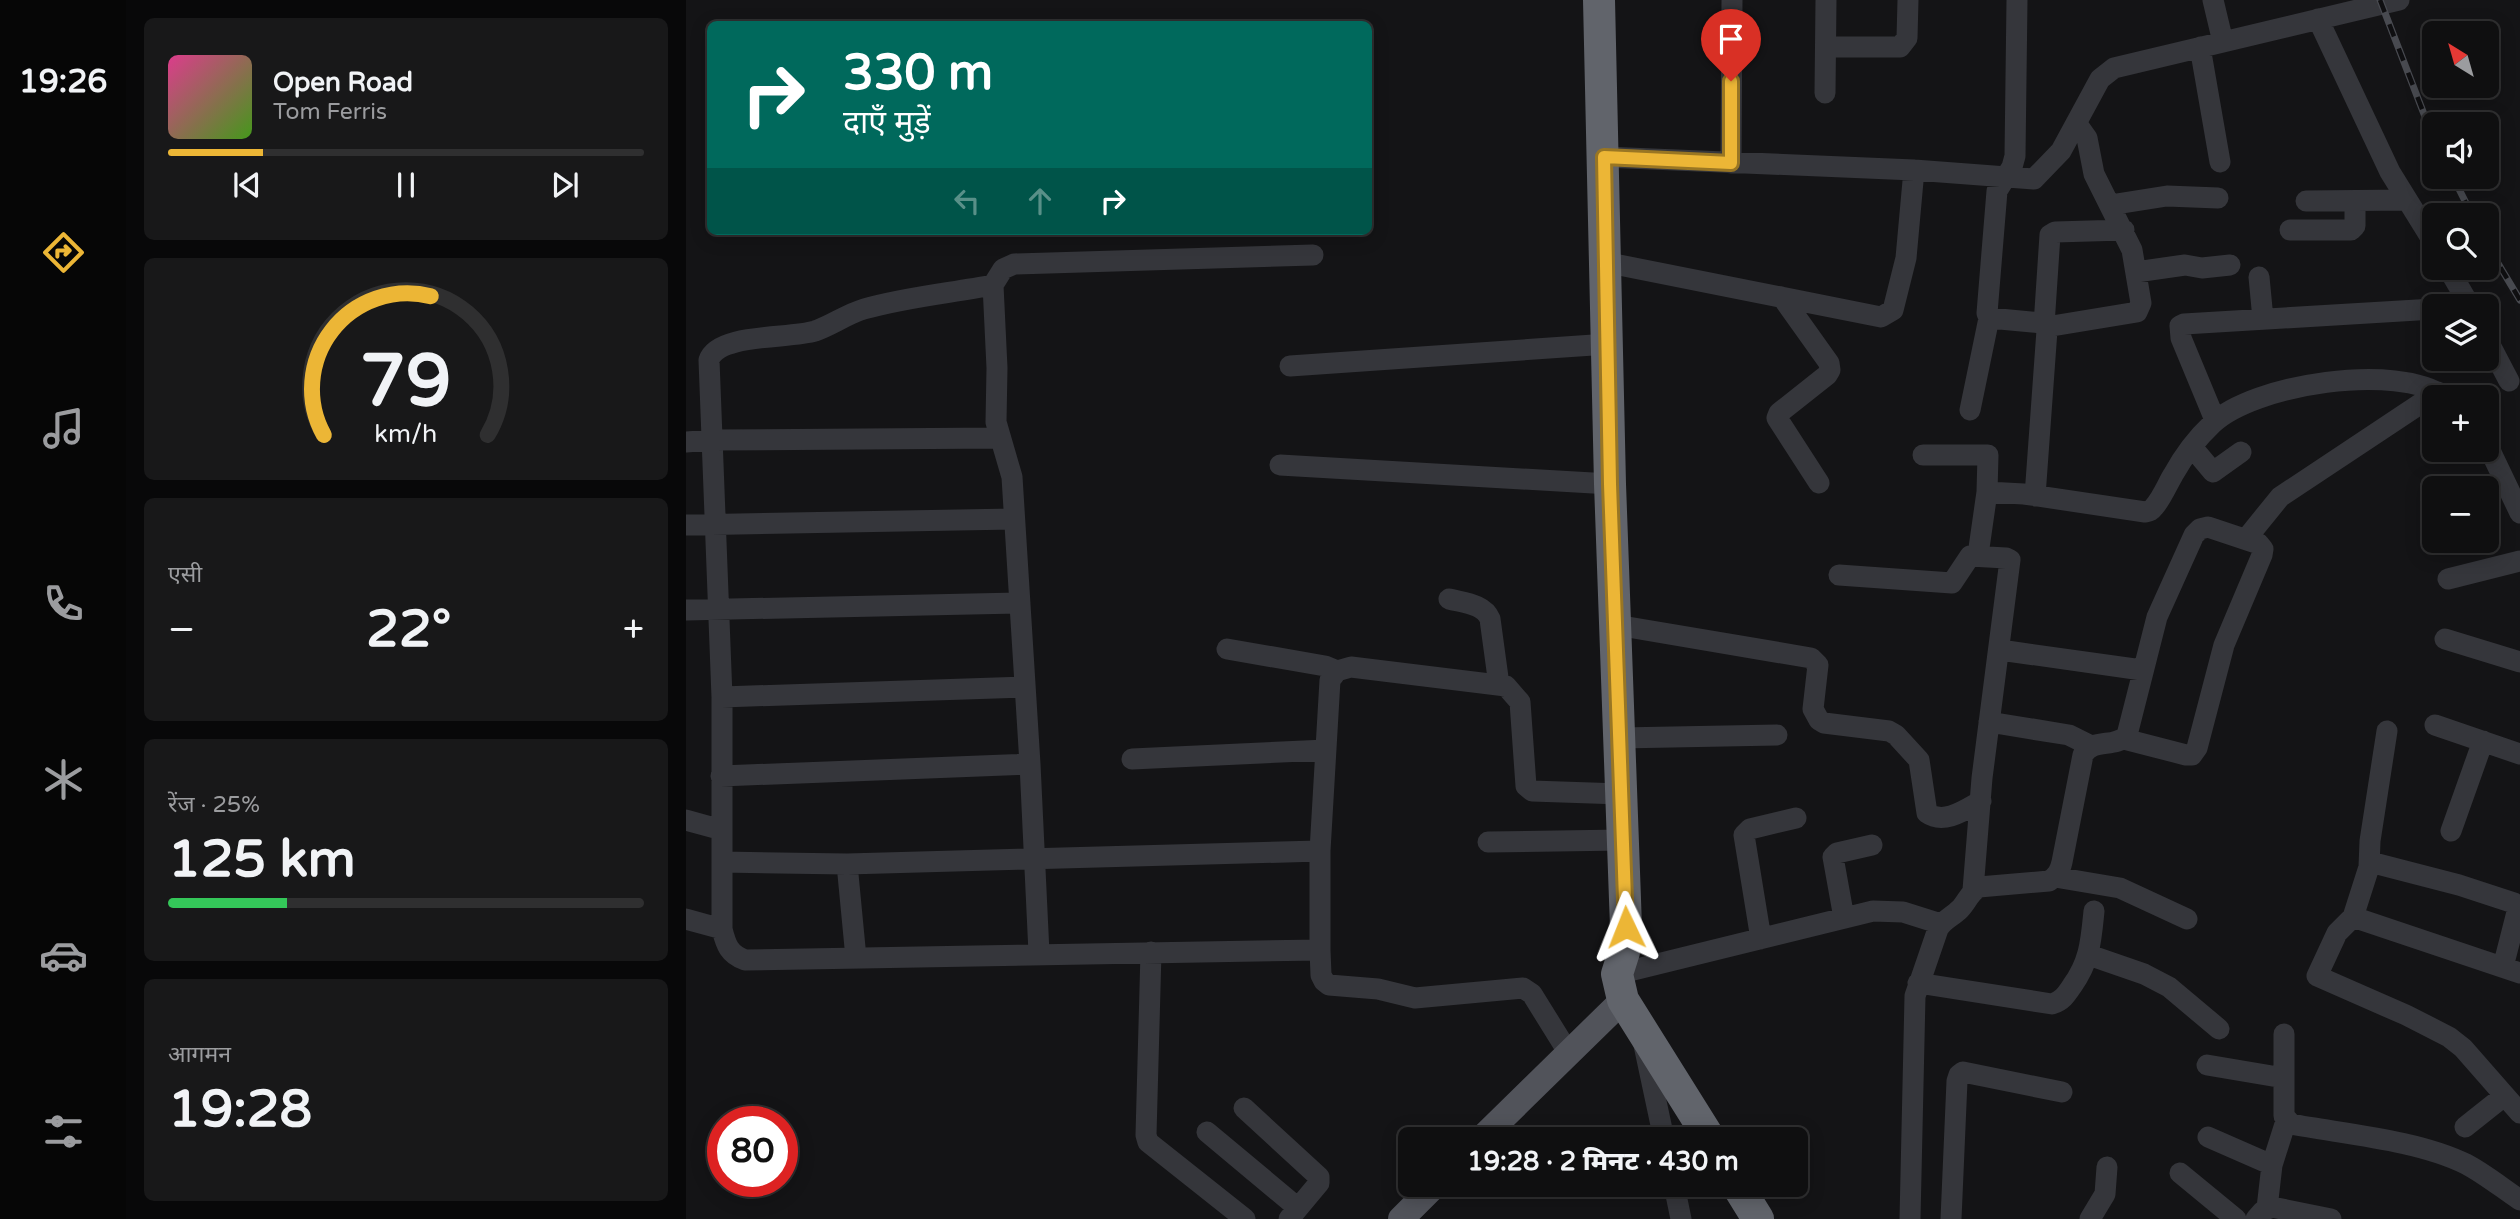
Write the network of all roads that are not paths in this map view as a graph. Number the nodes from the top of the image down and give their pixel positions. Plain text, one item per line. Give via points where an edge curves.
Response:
1 (1599, 0) edge
2 (1732, 0) edge
3 (1826, 0) edge
4 (1908, 0) edge
5 (2017, 0) edge
6 (2213, 0) edge
7 (2399, 0) edge
8 (2318, 19) junction
9 (2223, 42) junction
10 (1826, 47) junction
11 (2200, 47) junction
12 (1825, 93) dead end
13 (2077, 124) junction
14 (1604, 157) junction
15 (2220, 162) dead end
16 (1731, 163) junction
17 (1914, 170) junction
18 (2006, 177) junction
19 (2218, 198) dead end
20 (2407, 200) junction
21 (2306, 201) dead end
22 (2355, 202) junction
23 (2110, 205) junction
24 (2422, 224) edge
25 (2124, 230) junction
26 (2290, 230) dead end
27 (1314, 255) dead end
28 (1604, 262) junction
29 (2230, 265) dead end
30 (2136, 272) junction
31 (2259, 277) dead end
32 (993, 285) junction
33 (1782, 298) junction
34 (2422, 310) edge
35 (1989, 318) junction
36 (2263, 319) junction
37 (2045, 326) junction
38 (1608, 344) junction
39 (2499, 362) edge
40 (1290, 366) dead end
41 (2383, 381) junction
42 (2509, 381) dead end
43 (2422, 388) edge
44 (2422, 405) edge
45 (1970, 410) dead end
46 (2406, 413) junction
47 (2215, 420) junction
48 (999, 438) junction
49 (711, 440) junction
50 (686, 442) edge
51 (2192, 447) junction
52 (2241, 452) dead end
53 (1923, 455) dead end
54 (2496, 462) edge
55 (1280, 465) dead end
56 (1819, 483) dead end
57 (1610, 484) junction
58 (1987, 492) junction
59 (2035, 496) junction
60 (2520, 513) edge
61 (1014, 519) junction
62 (716, 524) junction
63 (686, 525) edge
64 (2246, 539) junction
65 (1978, 555) junction
66 (2520, 561) edge
67 (1839, 575) dead end
68 (2448, 579) dead end
69 (1449, 599) dead end
70 (1020, 603) junction
71 (719, 609) junction
72 (686, 610) edge
73 (1616, 625) junction
74 (2445, 639) dead end
75 (1227, 649) dead end
76 (2000, 650) junction
77 (2520, 662) edge
78 (2142, 670) junction
79 (1337, 671) junction
80 (1499, 685) junction
81 (1024, 687) junction
82 (722, 697) junction
83 (1989, 722) junction
84 (2435, 725) dead end
85 (2388, 731) dead end
86 (1777, 735) dead end
87 (1620, 738) junction
88 (2124, 739) junction
89 (2483, 741) junction
90 (2091, 746) junction
91 (1326, 750) junction
92 (2519, 751) edge
93 (1132, 759) dead end
94 (1030, 764) junction
95 (721, 776) junction
96 (1621, 794) junction
97 (1980, 801) junction
98 (1796, 818) dead end
99 (686, 820) edge
100 (722, 830) junction
101 (2451, 831) dead end
102 (1623, 840) junction
103 (1488, 842) dead end
104 (1872, 845) dead end
105 (1320, 851) junction
106 (1035, 858) junction
107 (722, 862) junction
108 (2370, 862) junction
109 (847, 864) junction
110 (2055, 877) junction
111 (1973, 890) junction
112 (2094, 911) dead end
113 (2353, 917) junction
114 (1844, 918) junction
115 (686, 919) edge
116 (2187, 919) dead end
117 (1941, 924) junction
118 (722, 929) junction
119 (1761, 939) junction
120 (1320, 950) junction
121 (1150, 952) junction
122 (1039, 953) junction
123 (2089, 955) junction
124 (856, 958) junction
125 (2511, 970) edge
126 (1918, 983) junction
127 (1627, 1000) junction
128 (2219, 1030) dead end
129 (2284, 1034) dead end
130 (1568, 1052) junction
131 (2207, 1065) dead end
132 (2284, 1079) junction
133 (2062, 1092) dead end
134 (2504, 1096) junction
135 (1244, 1108) dead end
136 (2520, 1113) edge
137 (2286, 1121) junction
138 (1493, 1127) edge
139 (1661, 1127) edge
140 (1703, 1127) edge
141 (2465, 1127) dead end
142 (1207, 1132) dead end
143 (2208, 1136) dead end
144 (2272, 1164) junction
145 (2107, 1167) dead end
146 (2180, 1173) dead end
147 (1423, 1197) edge
148 (1676, 1197) edge
149 (1744, 1197) edge
150 (2520, 1200) edge
151 (2520, 1210) edge
152 (1293, 1214) edge
153 (2261, 1214) edge
154 (2290, 1215) edge
155 (1245, 1219) edge
156 (1401, 1219) edge
157 (1681, 1219) edge
158 (1758, 1219) edge
159 (1910, 1219) edge
160 (1951, 1219) edge
161 (2090, 1219) edge
162 (2236, 1219) edge
163 (2331, 1219) edge
164 (2516, 1219) edge

1 - 14 highway
2 - 16 street
3 - 10 street
4 - 10 street via 1907,38 1900,47
5 - 18 street via 2015,156
6 - 9 street
7 - 8 street
8 - 9 street
8 - 20 street
9 - 11 street
10 - 12 street
11 - 13 street via 2105,73
11 - 15 street
13 - 18 street via 2062,151 2041,174 2028,180
13 - 23 street via 2087,138 2094,174
14 - 16 street
14 - 28 highway
16 - 17 street
17 - 18 street
17 - 33 street via 1906,258 1888,315
18 - 35 street via 1997,191
19 - 23 street via 2167,196
20 - 22 street
20 - 24 street
21 - 22 street
22 - 26 street via 2351,230
23 - 25 street
25 - 30 street
25 - 37 street via 2050,235
27 - 32 street via 1014,264 1003,269
28 - 33 street
28 - 38 highway
29 - 30 street
30 - 37 street via 2141,303 2137,312
31 - 36 street
32 - 48 street
32 - 49 street via 865,309 814,331 716,349 709,360
33 - 56 street via 1829,363 1828,375 1777,418
34 - 36 street
35 - 37 street
35 - 45 street
36 - 47 street via 2180,326 2180,338
37 - 59 street
38 - 40 street
38 - 57 highway
39 - 42 street
41 - 43 street
41 - 46 street
41 - 47 street via 2283,390
44 - 46 street
46 - 64 street via 2280,497
47 - 51 street
48 - 49 street
48 - 61 street via 1012,477
49 - 50 street
49 - 62 street
51 - 52 street via 2213,472
51 - 59 street via 2151,510
53 - 58 street via 1988,455
54 - 60 street
55 - 57 street
57 - 73 highway
58 - 59 street
58 - 65 street
61 - 62 street
61 - 70 street
62 - 63 street
62 - 71 street
64 - 78 street via 2208,527 2194,535 2157,617
64 - 88 street via 2259,544 2262,555 2224,645 2197,748 2186,755
65 - 67 street via 1968,557 1952,583
65 - 76 street via 2010,560
66 - 68 street
69 - 80 street via 1487,612
70 - 71 street
70 - 81 street
71 - 72 street
71 - 82 street
73 - 87 highway
73 - 97 street via 1811,658 1818,665 1814,715 1824,723 1896,735 1919,760 1931,817 1953,816
74 - 77 street
75 - 79 street
76 - 78 street
76 - 83 street
78 - 88 street
79 - 80 street via 1351,667
79 - 91 street via 1330,680
80 - 96 street via 1506,686 1520,702 1528,789
81 - 82 street
81 - 94 street
82 - 95 street
83 - 90 street via 2069,735
83 - 97 street
84 - 89 street
85 - 108 street
86 - 87 street
87 - 96 highway
88 - 90 street
89 - 92 street
89 - 101 street
90 - 110 street via 2082,754 2062,862
91 - 93 street
91 - 105 street
94 - 95 street
94 - 106 street
95 - 100 street
96 - 102 highway
97 - 111 street
98 - 119 street via 1750,829 1744,835
99 - 100 street
100 - 107 street
102 - 103 street
102 - 127 highway
104 - 114 street via 1833,857
105 - 106 street
105 - 120 street
106 - 109 street
106 - 122 street
107 - 109 street
107 - 118 street
108 - 113 street
108 - 125 street via 2514,903 2518,907
109 - 124 street
110 - 111 street
110 - 116 street via 2120,888
111 - 117 street via 1961,908
112 - 123 street
113 - 125 street
113 - 134 street via 2337,933 2317,976 2449,1037
114 - 117 street via 1887,911
114 - 119 street
115 - 118 street
117 - 126 street
118 - 124 street via 734,956 745,960
119 - 127 street
120 - 121 street
120 - 130 street via 1321,975 1329,985 1415,998 1528,990
121 - 122 street
121 - 155 street via 1148,1142
122 - 124 street
123 - 126 street via 2064,998 2052,1004
123 - 128 street via 2169,987
126 - 159 street
127 - 130 main road
127 - 139 street
127 - 140 highway
129 - 132 street
130 - 138 main road
131 - 132 street
132 - 137 street
133 - 160 street via 1963,1072 1959,1075
134 - 136 street
134 - 141 street
135 - 152 street via 1319,1177
137 - 144 street
137 - 150 street via 2452,1158
142 - 152 street
143 - 144 street
144 - 153 street
145 - 161 street via 2105,1194
146 - 162 street
147 - 156 main road
148 - 157 street
149 - 158 highway
151 - 164 street
153 - 154 street
154 - 163 street

